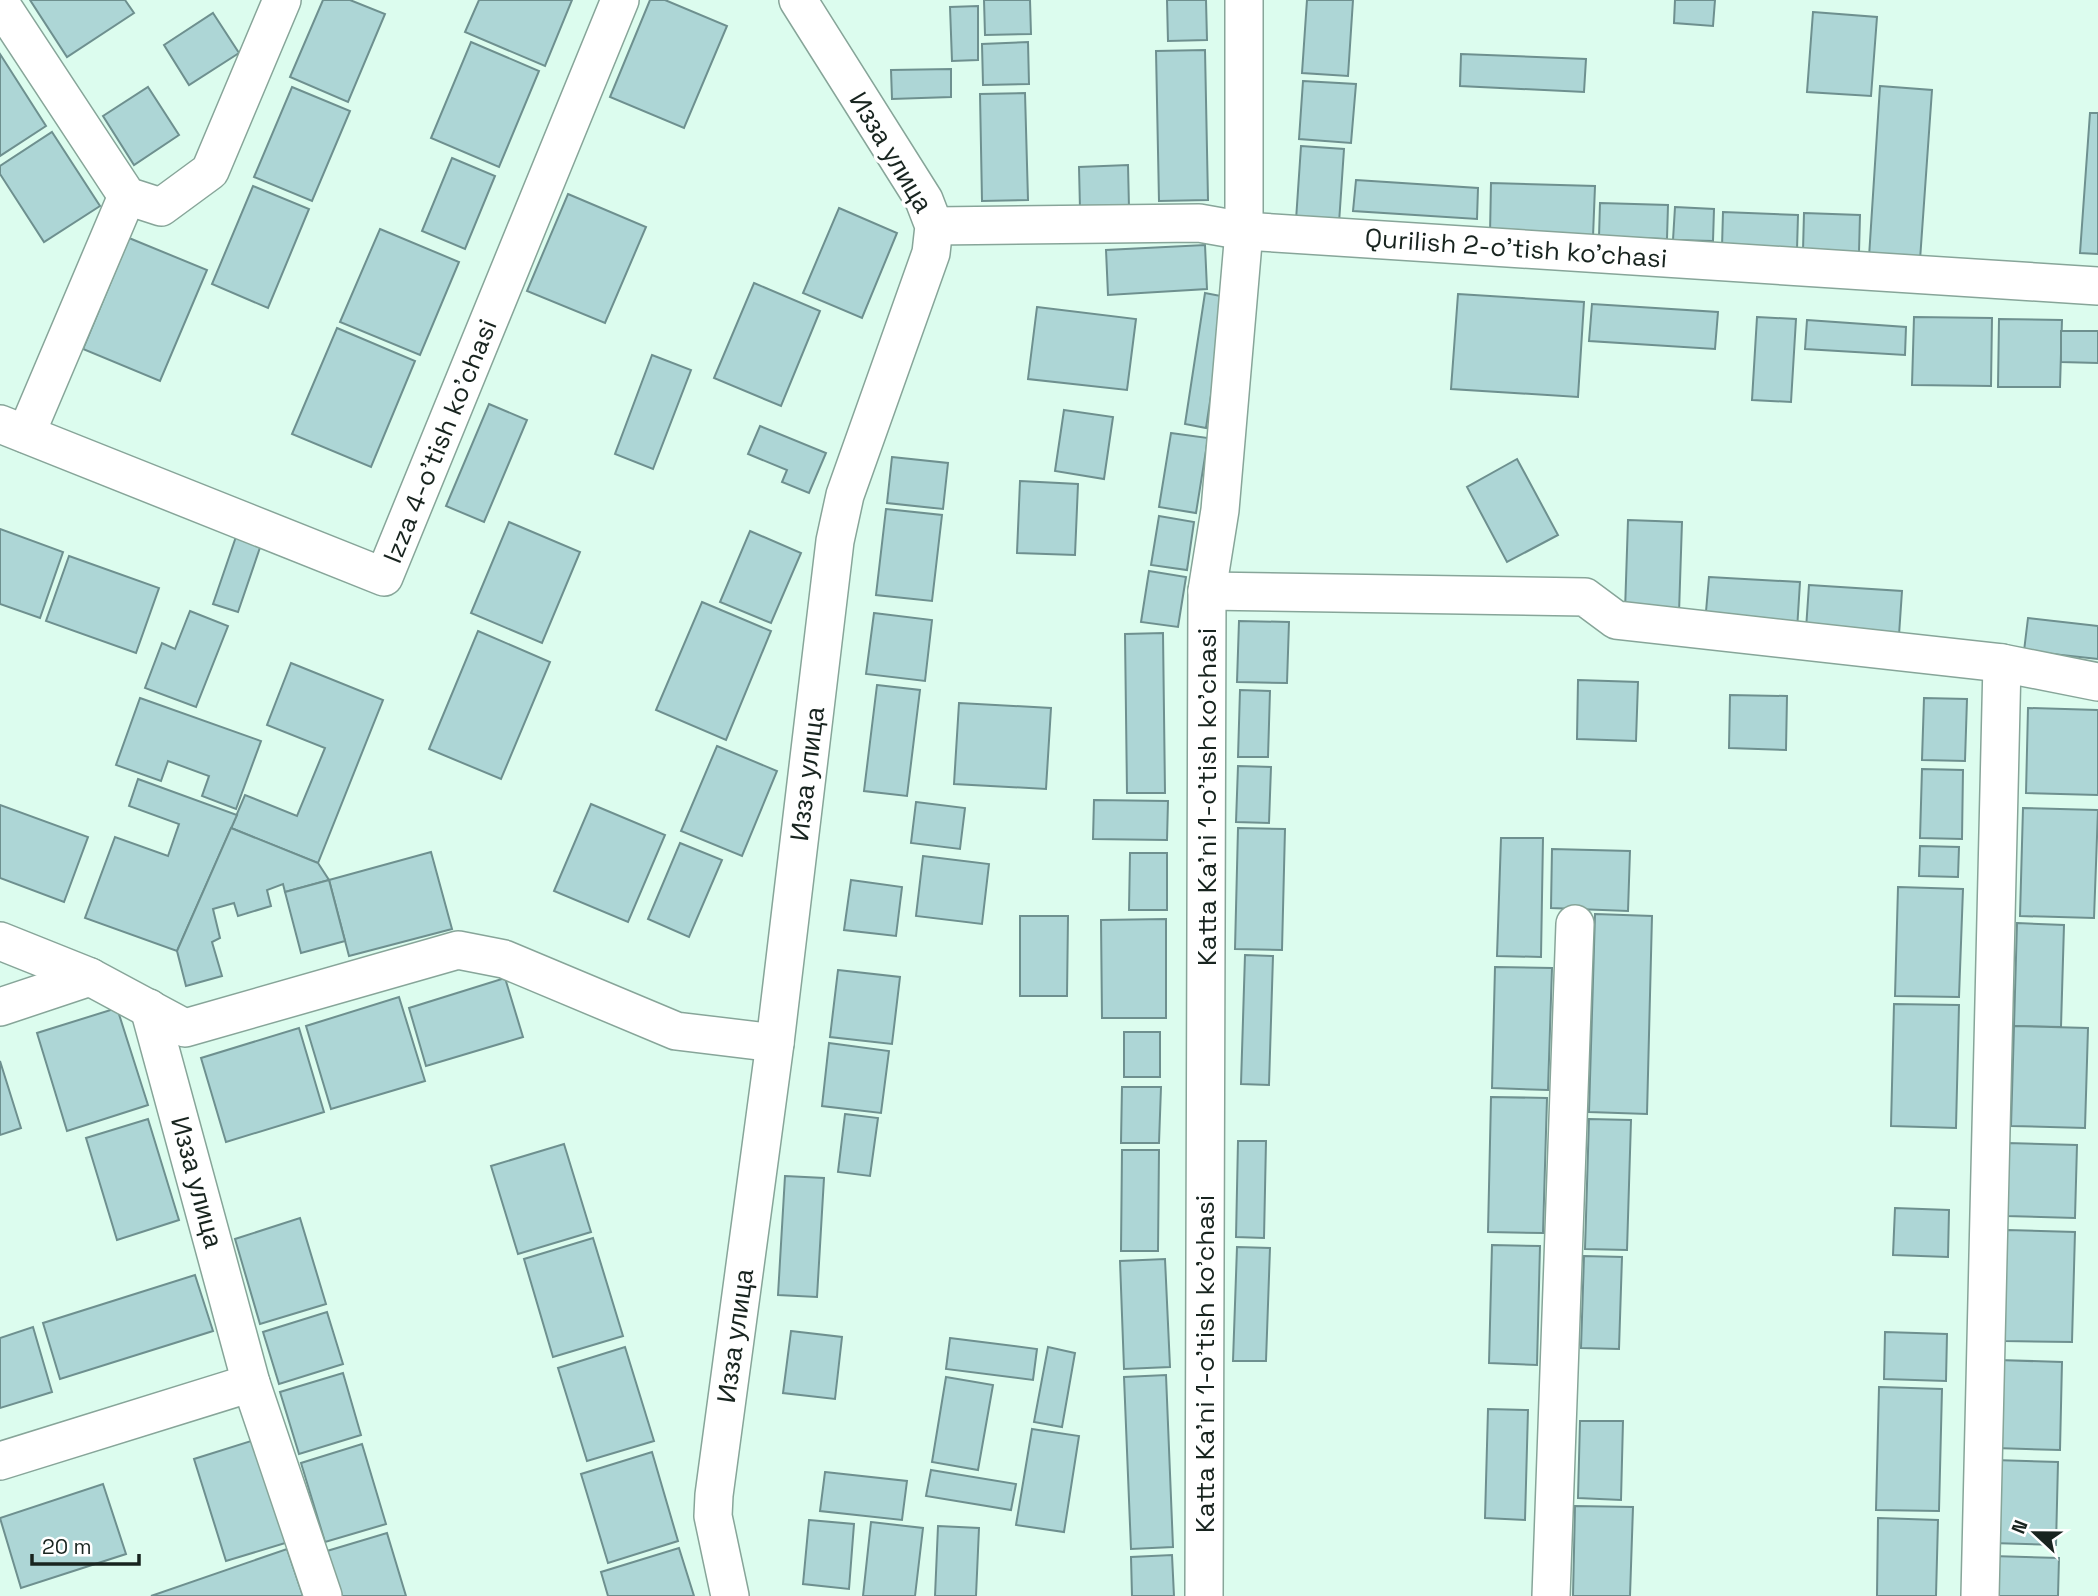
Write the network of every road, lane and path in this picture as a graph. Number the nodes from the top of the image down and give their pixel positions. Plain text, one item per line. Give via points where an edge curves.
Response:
1 (282, 0) edge
2 (620, 0) edge
3 (798, 0) edge
4 (1244, 0) edge
5 (0, 3) edge
6 (127, 196) junction
7 (934, 226) junction
8 (1244, 231) junction
9 (2098, 286) edge
10 (13, 429) edge
11 (1207, 591) junction
12 (2001, 663) junction
13 (2098, 682) edge
14 (1575, 923) dead end
15 (0, 941) edge
16 (90, 977) junction
17 (0, 1006) edge
18 (149, 1008) junction
19 (775, 1043) junction
20 (251, 1382) junction
21 (0, 1461) edge
22 (323, 1596) edge
23 (730, 1596) edge
24 (1205, 1596) edge
25 (1551, 1596) edge
26 (1980, 1596) edge

1 - 6 street via 210,171 161,207
2 - 10 street, Izza 4-o'tish ko'chasi via 384,577
3 - 7 street, Изза улица via 924,200
4 - 8 street, Katta Ka'ni 1-o'tish ko'chasi
5 - 6 street
6 - 10 street
7 - 8 street, Qurilish 2-o'tish ko'chasi via 1199,223
7 - 19 street, Изза улица via 931,253 845,495 835,541
8 - 9 street, Qurilish 2-o'tish ko'chasi
8 - 11 street, Katta Ka'ni 1-o'tish ko'chasi via 1220,510
11 - 12 street via 1585,597 1616,620
11 - 24 street, Katta Ka'ni 1-o'tish ko'chasi
12 - 13 street
12 - 26 street
14 - 25 street
15 - 16 street
16 - 17 street
16 - 18 street
18 - 19 street via 185,1028 458,950 505,959 676,1031
18 - 20 street, Изза улица
19 - 23 street, Изза улица via 714,1494 713,1516
20 - 21 street
20 - 22 street, Изза улица

